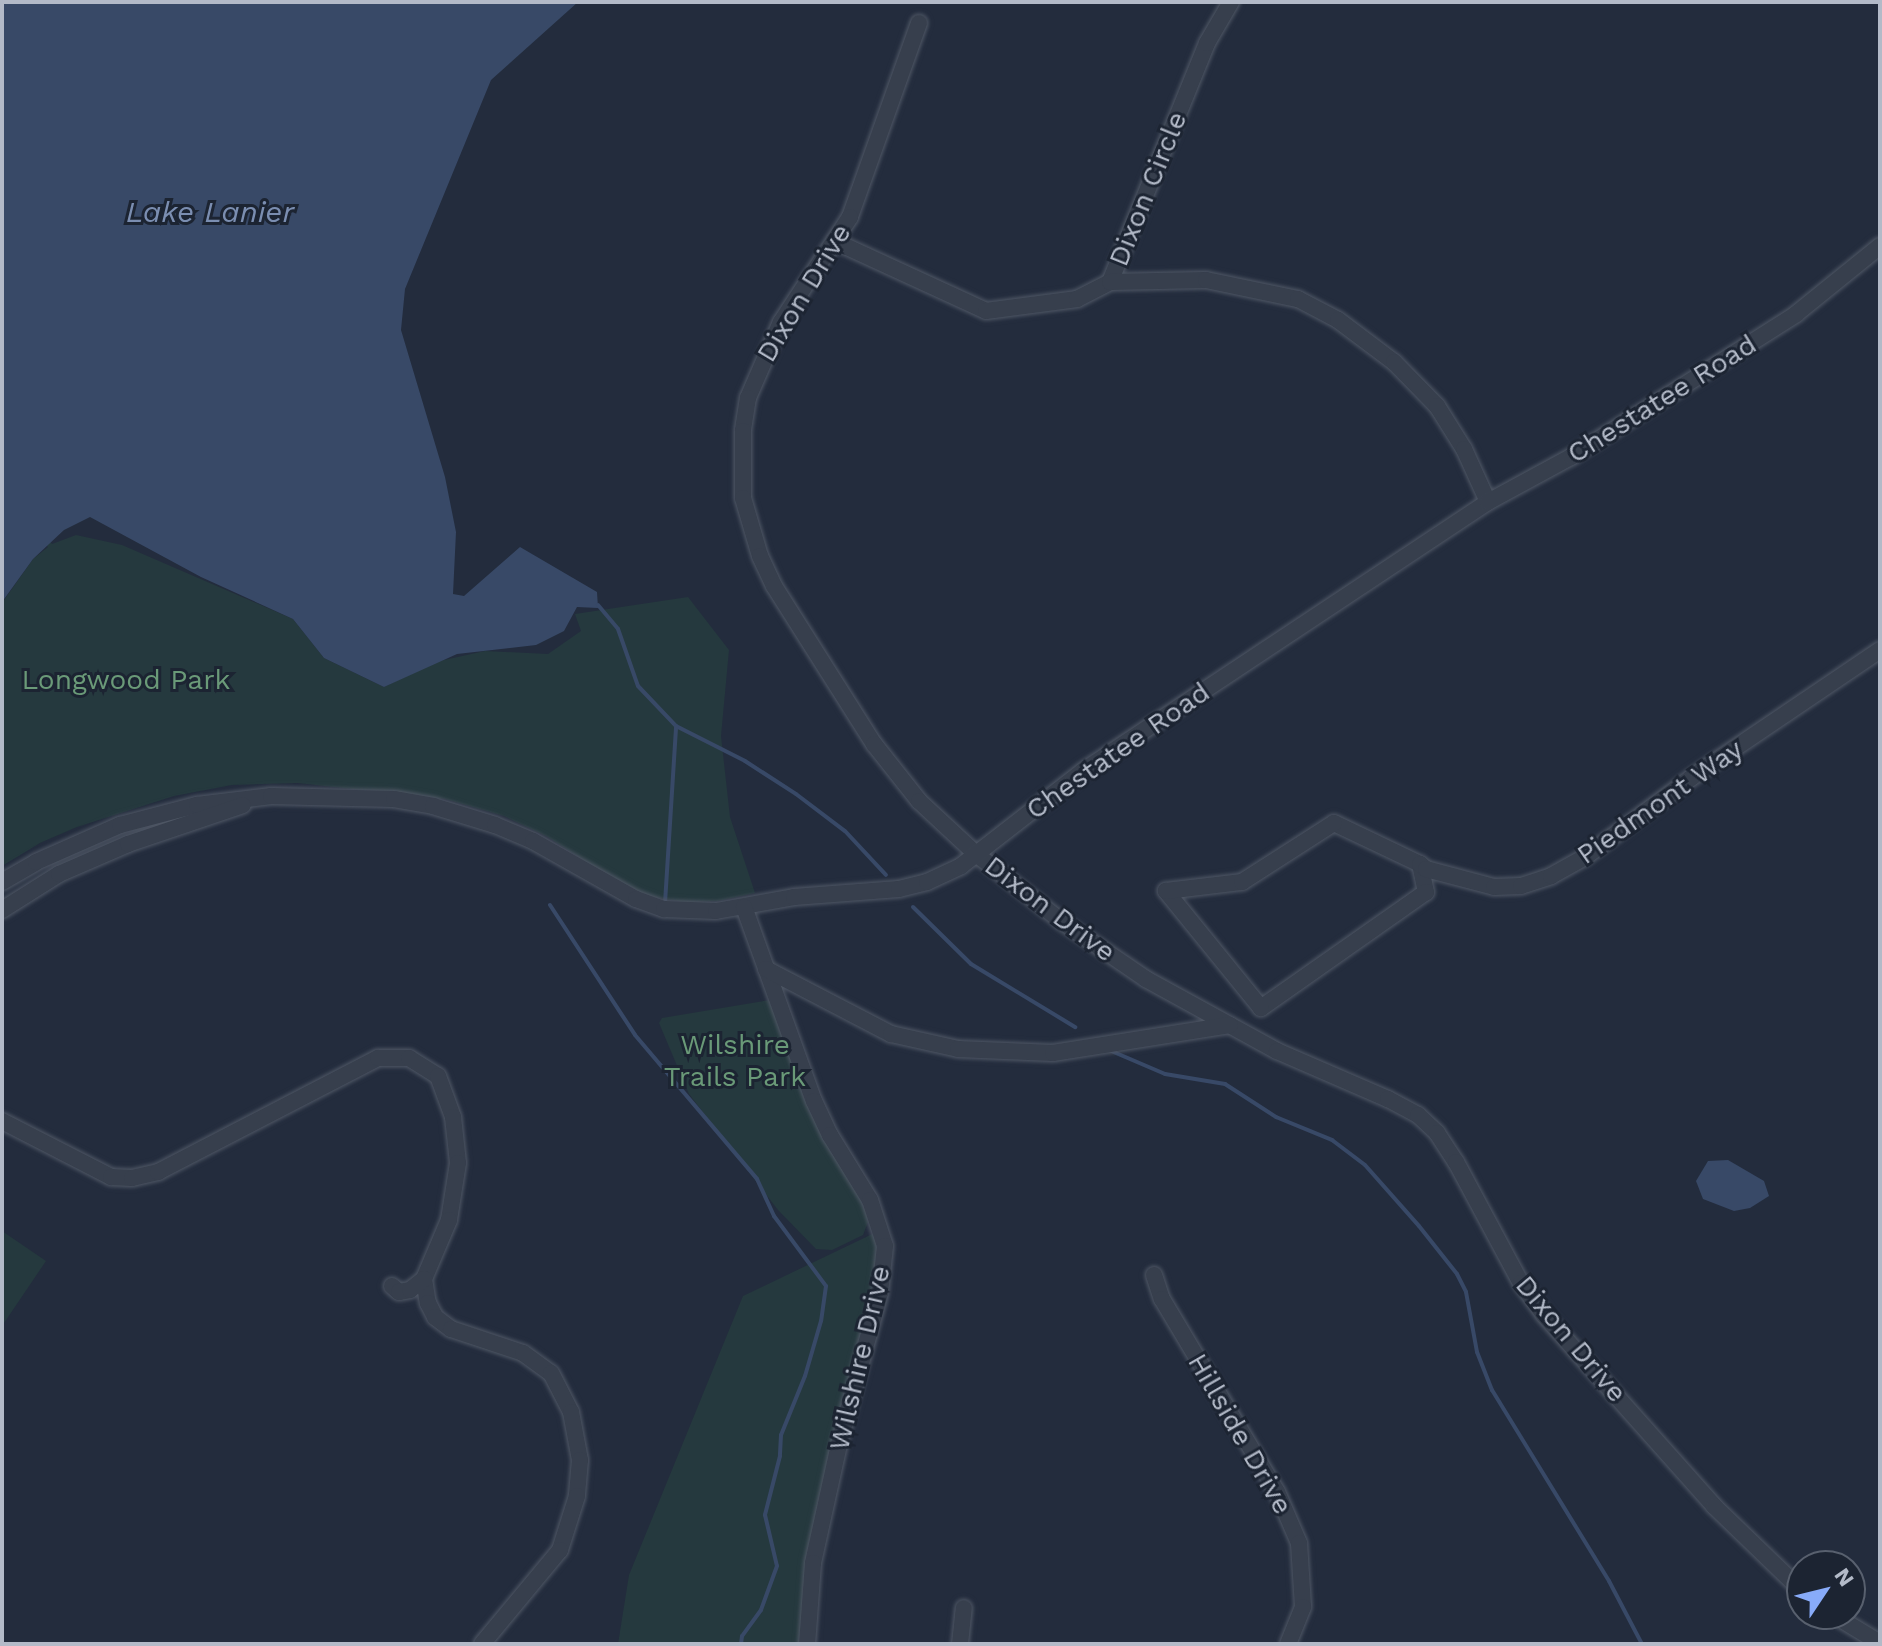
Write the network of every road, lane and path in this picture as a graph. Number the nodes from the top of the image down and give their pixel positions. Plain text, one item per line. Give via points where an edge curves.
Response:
1 (1231, 2) edge
2 (919, 23) dead end
3 (834, 241) junction
4 (1880, 246) edge
5 (1110, 282) junction
6 (1488, 502) junction
7 (1880, 650) edge
8 (271, 796) junction
9 (976, 854) junction
10 (1420, 864) junction
11 (2, 882) edge
12 (744, 907) junction
13 (2, 910) edge
14 (766, 969) junction
15 (1230, 1025) junction
16 (2, 1121) edge
17 (1154, 1275) dead end
18 (424, 1279) junction
19 (392, 1286) dead end
20 (1786, 1576) edge
21 (964, 1608) dead end
22 (1858, 1630) edge
23 (1880, 1643) edge
24 (482, 1644) edge
25 (807, 1644) edge
26 (960, 1644) edge
27 (1288, 1644) edge

1 - 5 street, Dixon Circle via 1207,43
2 - 3 street, Dixon Drive via 850,217
3 - 5 street, Dixon Circle via 986,311 1077,299
3 - 9 street, Dixon Drive via 781,322 750,390 743,431 748,524 774,586 874,744 919,801
4 - 6 street, Chestatee Road via 1796,314 1571,457
5 - 6 street via 1206,280 1298,299 1338,320 1394,362 1437,406
6 - 9 street, Chestatee Road via 1083,771
7 - 10 street, Piedmont Way via 1551,876 1521,886 1494,887
8 - 11 street via 197,805 120,825
8 - 12 street, Chestatee Road via 394,799 433,806 533,841 664,909
8 - 13 street via 128,844 59,874
9 - 12 street, Chestatee Road via 913,887 794,897
9 - 15 street, Dixon Drive via 1146,979
10 - 10 street, Piedmont Way via 1334,823 1242,882 1166,891 1261,1008 1426,892
12 - 14 street, Wilshire Drive
14 - 15 street via 891,1034 958,1049 1053,1053
14 - 25 street, Wilshire Drive via 814,1101 870,1200 885,1246 880,1293 813,1563
15 - 20 street, Dixon Drive via 1388,1099 1437,1133 1544,1315 1714,1506
16 - 18 street via 111,1177 144,1176 368,1062 389,1056 423,1064 445,1089 458,1163 449,1220
17 - 27 street, Hillside Drive via 1162,1299 1277,1492 1299,1543 1303,1607
18 - 19 street via 410,1290 399,1292
18 - 24 street via 430,1310 442,1323 523,1353 551,1373 577,1436 577,1496 560,1550
21 - 26 street
22 - 23 street

